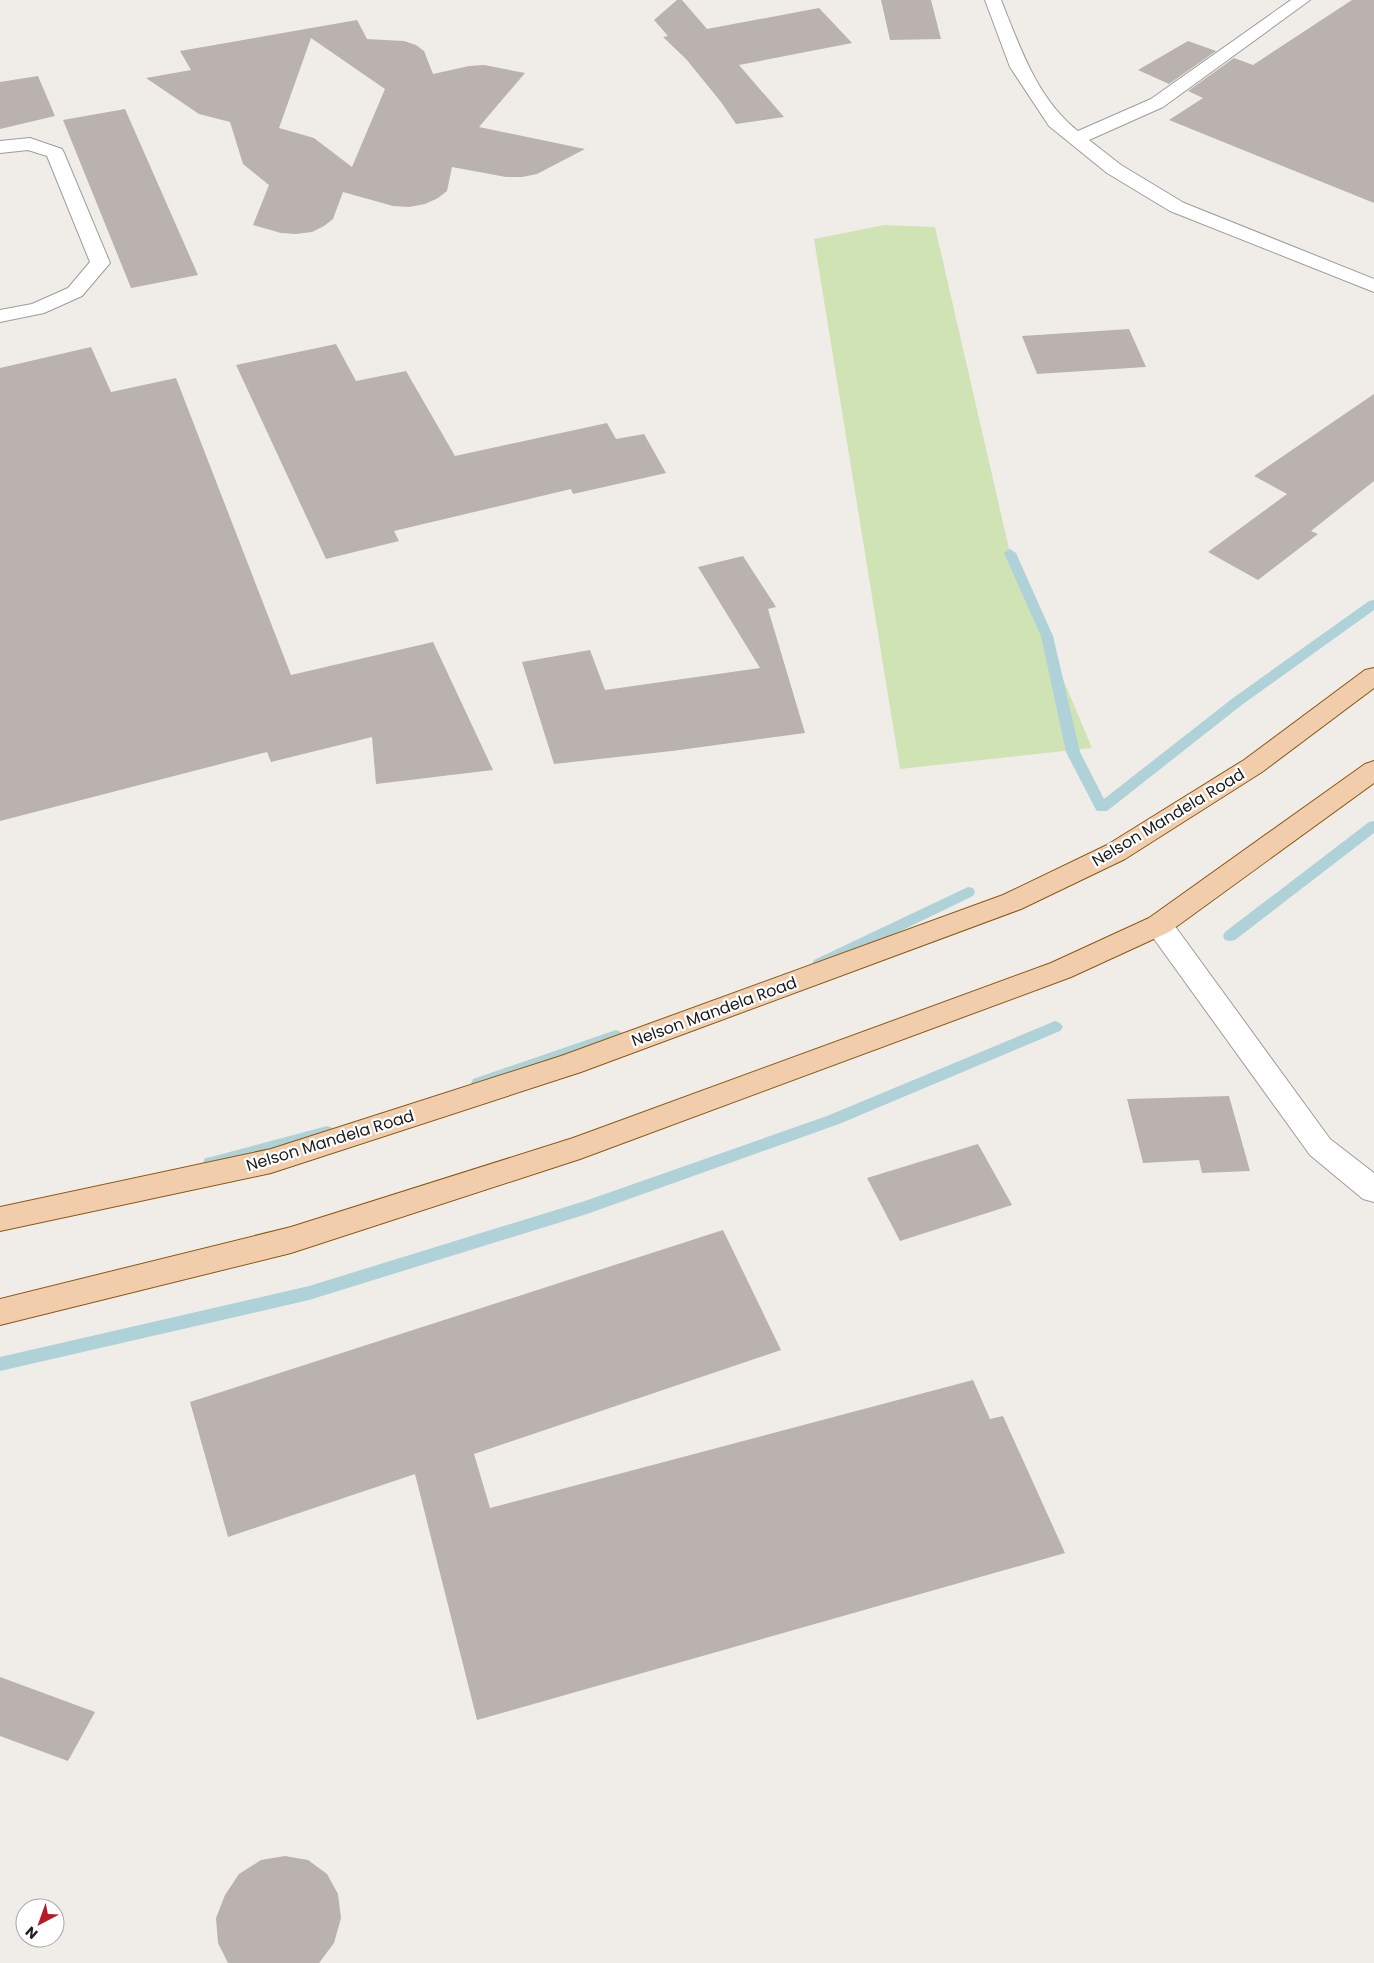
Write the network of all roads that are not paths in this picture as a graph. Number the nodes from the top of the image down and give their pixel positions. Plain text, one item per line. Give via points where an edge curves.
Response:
1 (993, 0) edge
2 (1302, 0) edge
3 (1076, 139) junction
4 (0, 147) edge
5 (1374, 286) edge
6 (0, 316) edge
7 (1374, 676) edge
8 (1374, 770) edge
9 (1160, 925) junction
10 (1374, 1190) edge
11 (0, 1220) edge
12 (0, 1312) edge

1 - 3 lane via 1018,67 1055,122
2 - 3 lane via 1158,102
3 - 5 lane via 1114,169 1177,207
4 - 6 lane via 30,144 56,153 100,263 75,292 37,309
7 - 11 main road, Nelson Mandela Road via 1221,787 1116,852 1012,902 571,1064 271,1161
8 - 9 main road
9 - 10 lane via 1320,1146
9 - 12 main road via 1060,970 580,1147 291,1240

